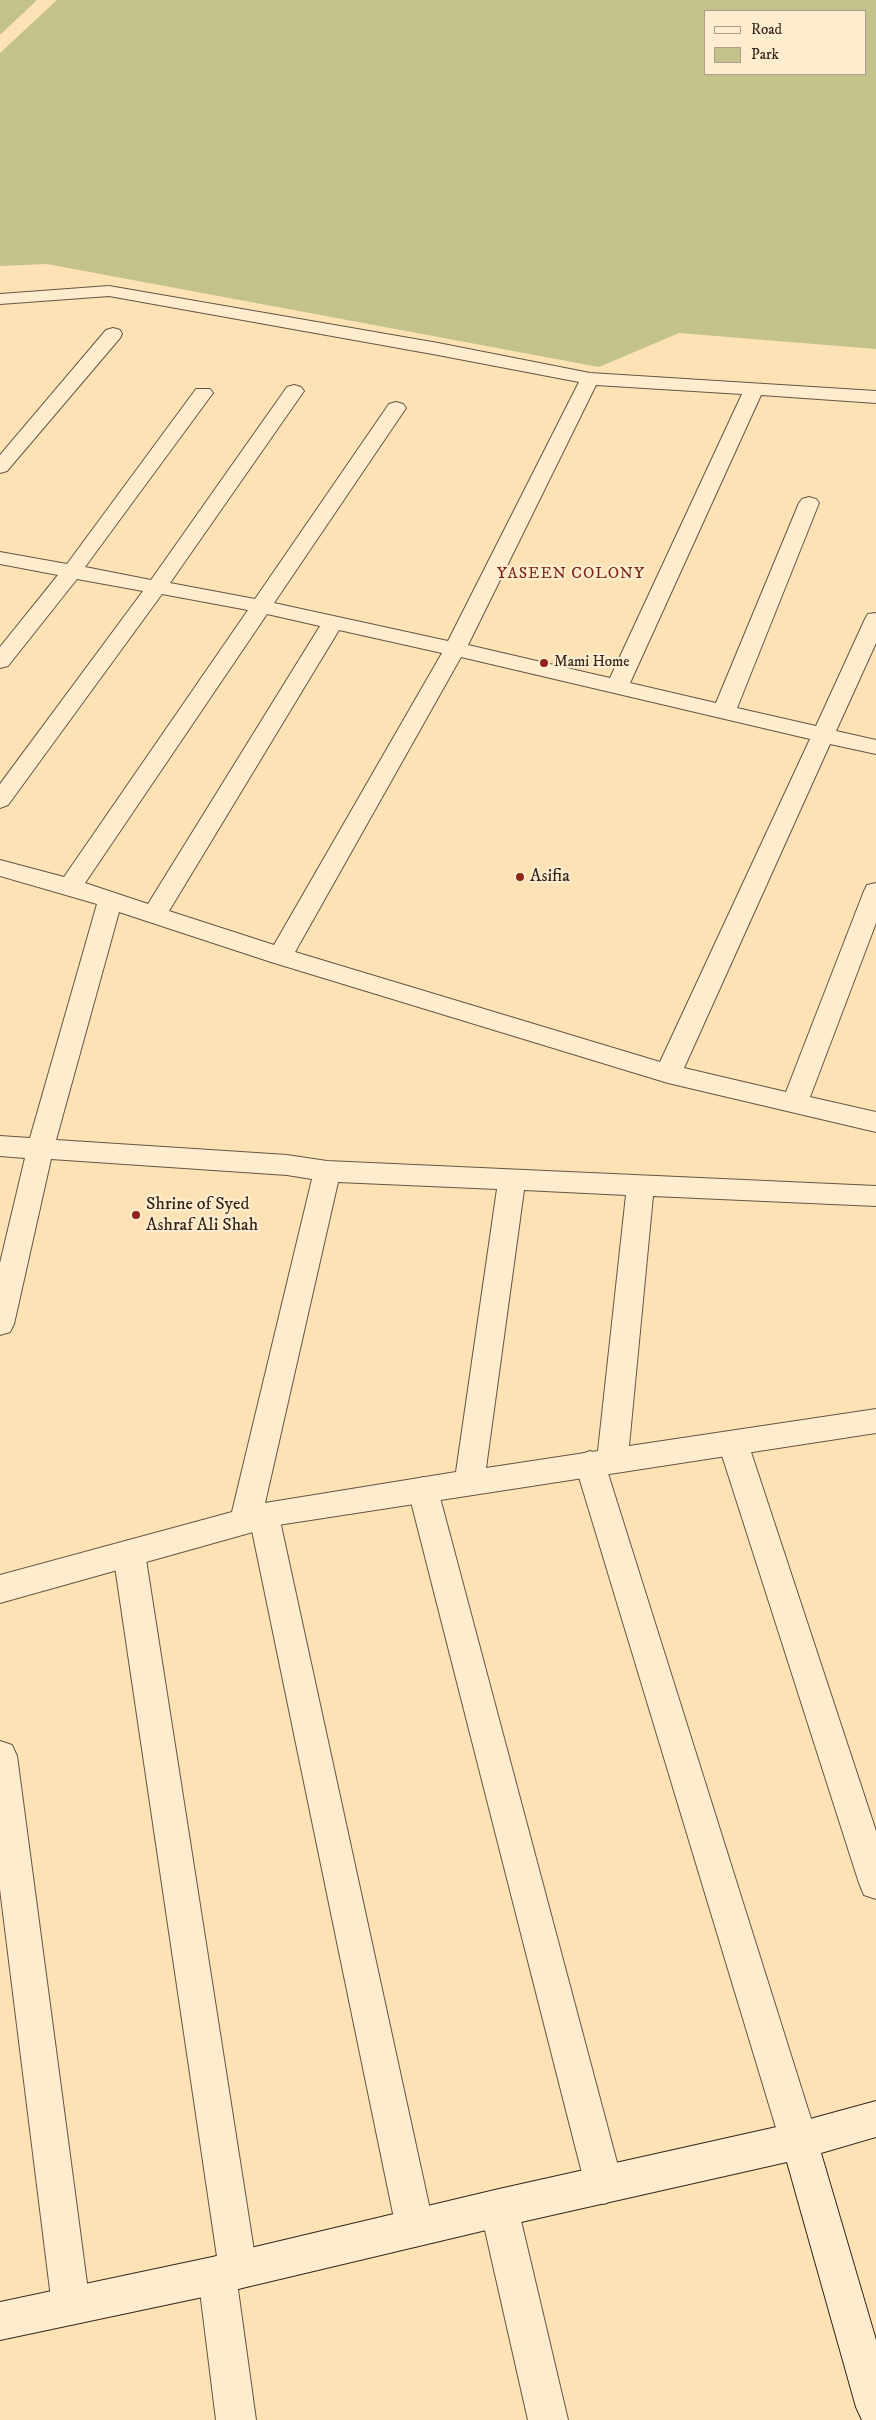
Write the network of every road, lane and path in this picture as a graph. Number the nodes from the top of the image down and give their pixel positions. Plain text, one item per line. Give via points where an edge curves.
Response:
1 (0, 300) edge
2 (113, 334) dead end
3 (590, 380) junction
4 (294, 391) dead end
5 (753, 391) junction
6 (203, 392) dead end
7 (876, 397) edge
8 (396, 408) dead end
9 (0, 467) edge
10 (809, 503) dead end
11 (0, 558) edge
12 (73, 570) junction
13 (157, 586) junction
14 (260, 606) junction
15 (876, 619) edge
16 (333, 622) junction
17 (455, 649) junction
18 (0, 661) edge
19 (617, 686) junction
20 (724, 711) junction
21 (824, 734) junction
22 (876, 747) edge
23 (0, 800) edge
24 (0, 868) edge
25 (70, 887) junction
26 (876, 891) edge
27 (110, 901) junction
28 (154, 915) junction
29 (280, 956) junction
30 (668, 1074) junction
31 (796, 1103) junction
32 (876, 1122) edge
33 (0, 1146) edge
34 (40, 1150) junction
35 (327, 1171) junction
36 (512, 1178) junction
37 (642, 1184) junction
38 (876, 1196) edge
39 (0, 1324) edge
40 (875, 1425) edge
41 (733, 1443) junction
42 (601, 1463) junction
43 (469, 1484) junction
44 (422, 1490) junction
45 (254, 1519) junction
46 (128, 1553) junction
47 (0, 1590) edge
48 (0, 1756) edge
49 (876, 1883) edge
50 (876, 2119) edge
51 (798, 2141) junction
52 (604, 2185) junction
53 (499, 2208) junction
54 (415, 2228) junction
55 (227, 2273) junction
56 (71, 2306) junction
57 (0, 2321) edge
58 (876, 2407) edge
59 (236, 2420) edge
60 (548, 2420) edge

1 - 3 street via 109,291 438,349
2 - 9 street
3 - 5 street
3 - 17 street
4 - 13 street
5 - 7 street
5 - 19 street
6 - 12 street
8 - 14 street
10 - 20 street
11 - 12 street
12 - 13 street
12 - 18 street
13 - 14 street
13 - 23 street
14 - 16 street
14 - 25 street
15 - 21 street
16 - 17 street
16 - 28 street
17 - 19 street
17 - 29 street
19 - 20 street
20 - 21 street
21 - 22 street
21 - 30 street
24 - 25 street
25 - 27 street
26 - 31 street
27 - 28 street
27 - 34 street
28 - 29 street
29 - 30 street
30 - 31 street
31 - 32 street
33 - 34 street
34 - 35 street via 287,1165
34 - 39 street
35 - 36 street
35 - 45 street
36 - 37 street
36 - 43 street
37 - 38 street
37 - 42 street
40 - 41 street
41 - 42 street
41 - 49 street
42 - 43 street
42 - 51 street
43 - 44 street
44 - 45 street
44 - 52 street
45 - 46 street
45 - 54 street
46 - 47 street
46 - 55 street
48 - 56 street
50 - 51 street
51 - 52 street
51 - 58 street
52 - 53 street
53 - 54 street
53 - 60 street
54 - 55 street
55 - 56 street
55 - 59 street
56 - 57 street

